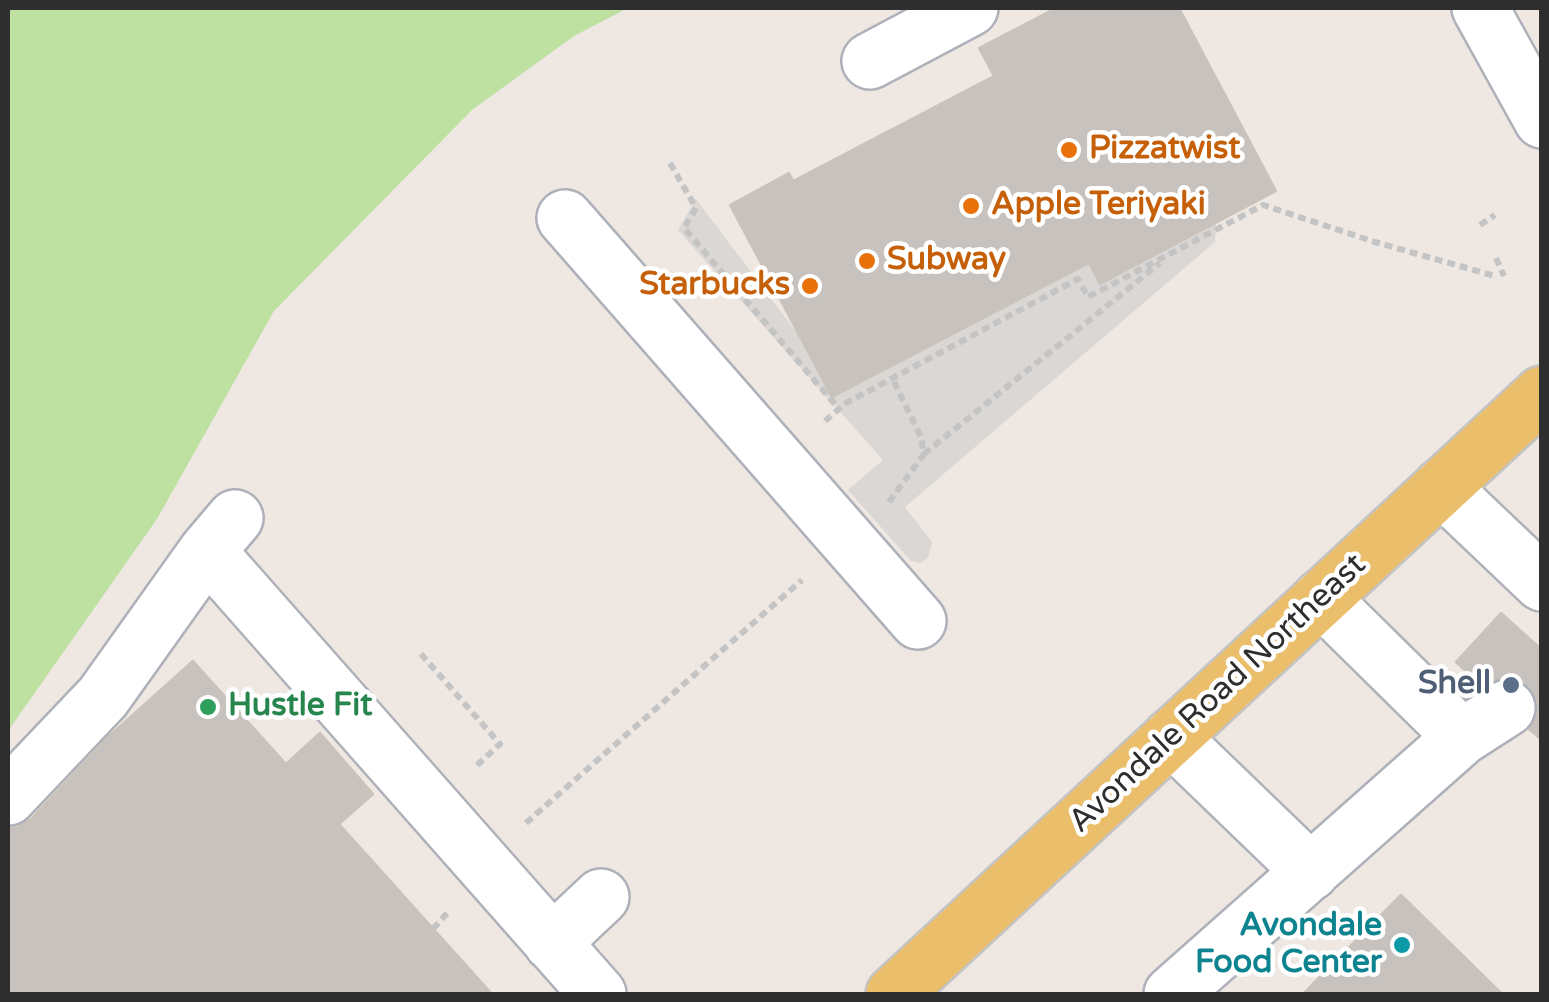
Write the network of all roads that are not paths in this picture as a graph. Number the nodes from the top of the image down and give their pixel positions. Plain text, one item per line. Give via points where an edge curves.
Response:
1 (970, 8) edge
2 (1480, 8) edge
3 (870, 61) dead end
4 (1542, 120) edge
5 (565, 218) dead end
6 (1542, 394) edge
7 (1441, 487) junction
8 (1542, 584) edge
9 (1321, 598) junction
10 (918, 621) dead end
11 (1172, 737) junction
12 (8, 797) edge
13 (1311, 872) junction
14 (601, 897) dead end
15 (552, 943) junction
16 (598, 994) edge
17 (894, 994) edge
18 (1172, 994) edge

1 - 3 street
2 - 4 street
5 - 10 street
6 - 7 main road, Avondale Road Northeast
7 - 8 street
7 - 9 main road, Avondale Road Northeast
9 - 11 main road, Avondale Road Northeast
9 - 13 street via 1484,723
11 - 13 street
11 - 17 main road, Avondale Road Northeast
12 - 15 street via 103,697 221,534 431,806
13 - 18 street
14 - 15 street
15 - 16 street

